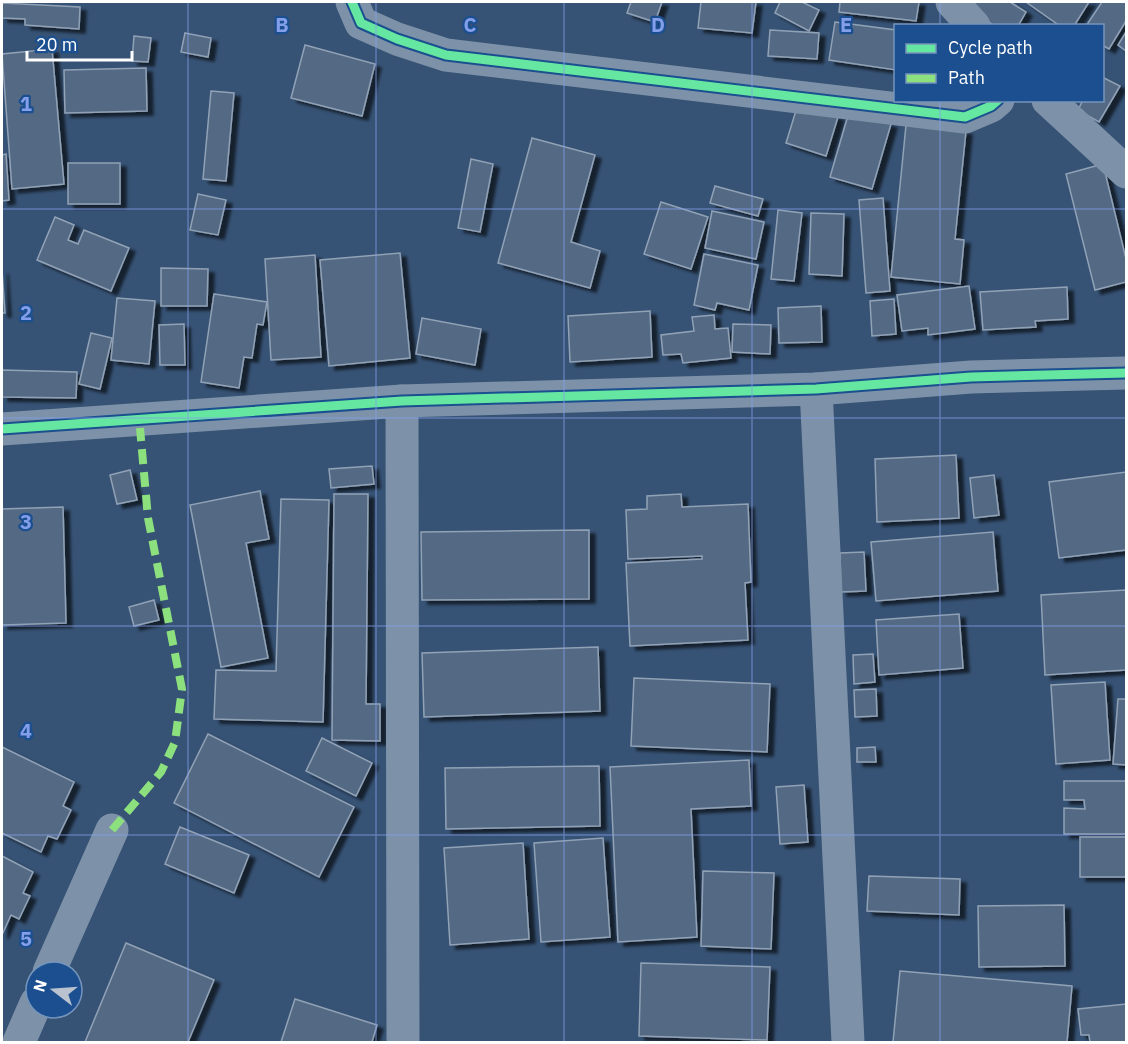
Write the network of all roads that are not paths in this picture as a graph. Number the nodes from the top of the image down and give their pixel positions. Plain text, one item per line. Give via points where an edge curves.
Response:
1 (352, 2) edge
2 (952, 2) edge
3 (972, 24) edge
4 (996, 102) edge
5 (1050, 102) edge
6 (1126, 172) edge
7 (1126, 372) edge
8 (816, 389) junction
9 (402, 401) junction
10 (2, 429) edge
11 (112, 830) dead end
12 (54, 960) edge
13 (29, 1020) edge
14 (19, 1042) edge
15 (403, 1042) edge
16 (848, 1042) edge

1 - 4 street via 361,23 446,55 964,117
2 - 3 street
5 - 6 street
7 - 8 street via 971,377
8 - 9 street
8 - 16 street
9 - 10 street
9 - 15 street
11 - 12 street
13 - 14 street

